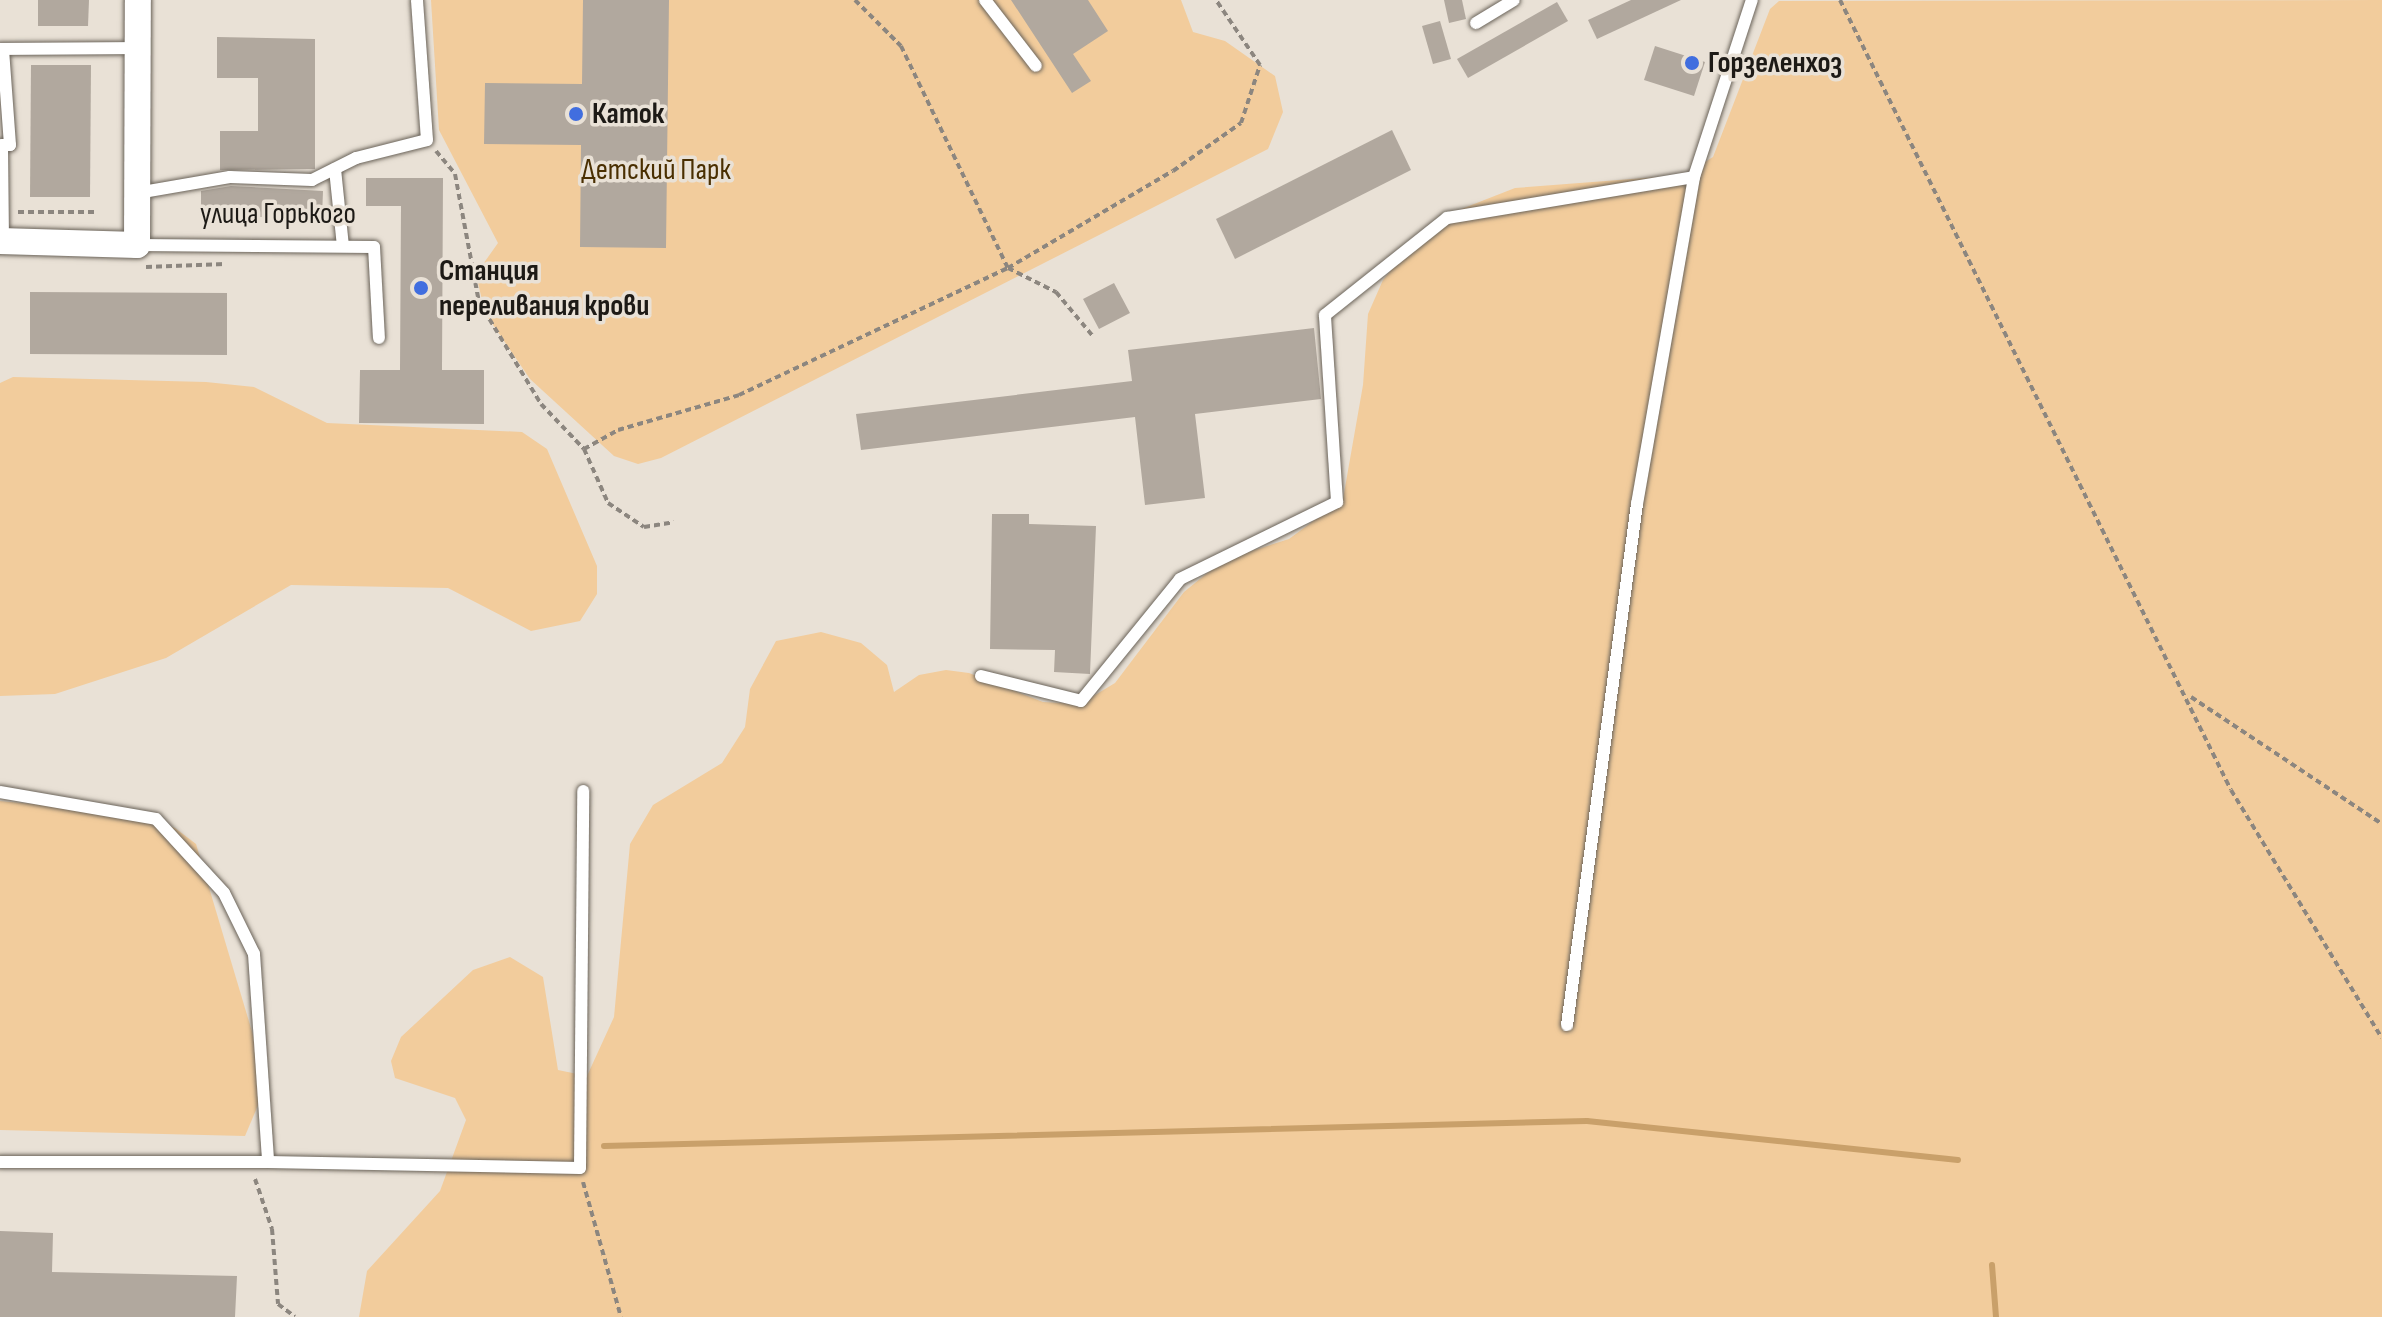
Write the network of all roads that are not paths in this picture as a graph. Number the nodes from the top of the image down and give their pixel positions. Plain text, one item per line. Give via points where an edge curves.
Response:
1 (138, 0) edge
2 (417, 0) edge
3 (985, 0) edge
4 (1514, 0) edge
5 (1752, 0) edge
6 (1476, 23) dead end
7 (138, 48) junction
8 (2, 49) edge
9 (1036, 66) dead end
10 (335, 169) junction
11 (1694, 177) junction
12 (137, 193) junction
13 (2, 241) edge
14 (137, 245) junction
15 (343, 246) junction
16 (379, 338) dead end
17 (981, 676) dead end
18 (583, 791) dead end
19 (0, 792) edge
20 (1567, 1025) dead end
21 (0, 1162) edge
22 (268, 1162) junction

1 - 7 street
2 - 10 lane via 427,140
3 - 9 lane
4 - 6 lane
5 - 11 lane
7 - 8 lane
7 - 12 street
8 - 13 lane via 10,145 2,145
10 - 12 lane via 312,180 230,177
10 - 15 lane
11 - 17 lane via 1447,218 1325,315 1337,502 1180,579 1081,701
11 - 20 lane via 1637,504
12 - 14 street
13 - 14 street, улица Горького
14 - 15 lane, улица Горького
15 - 16 lane, улица Горького via 374,247
18 - 22 lane via 580,1168
19 - 22 lane via 156,819 224,893 254,954
21 - 22 lane

